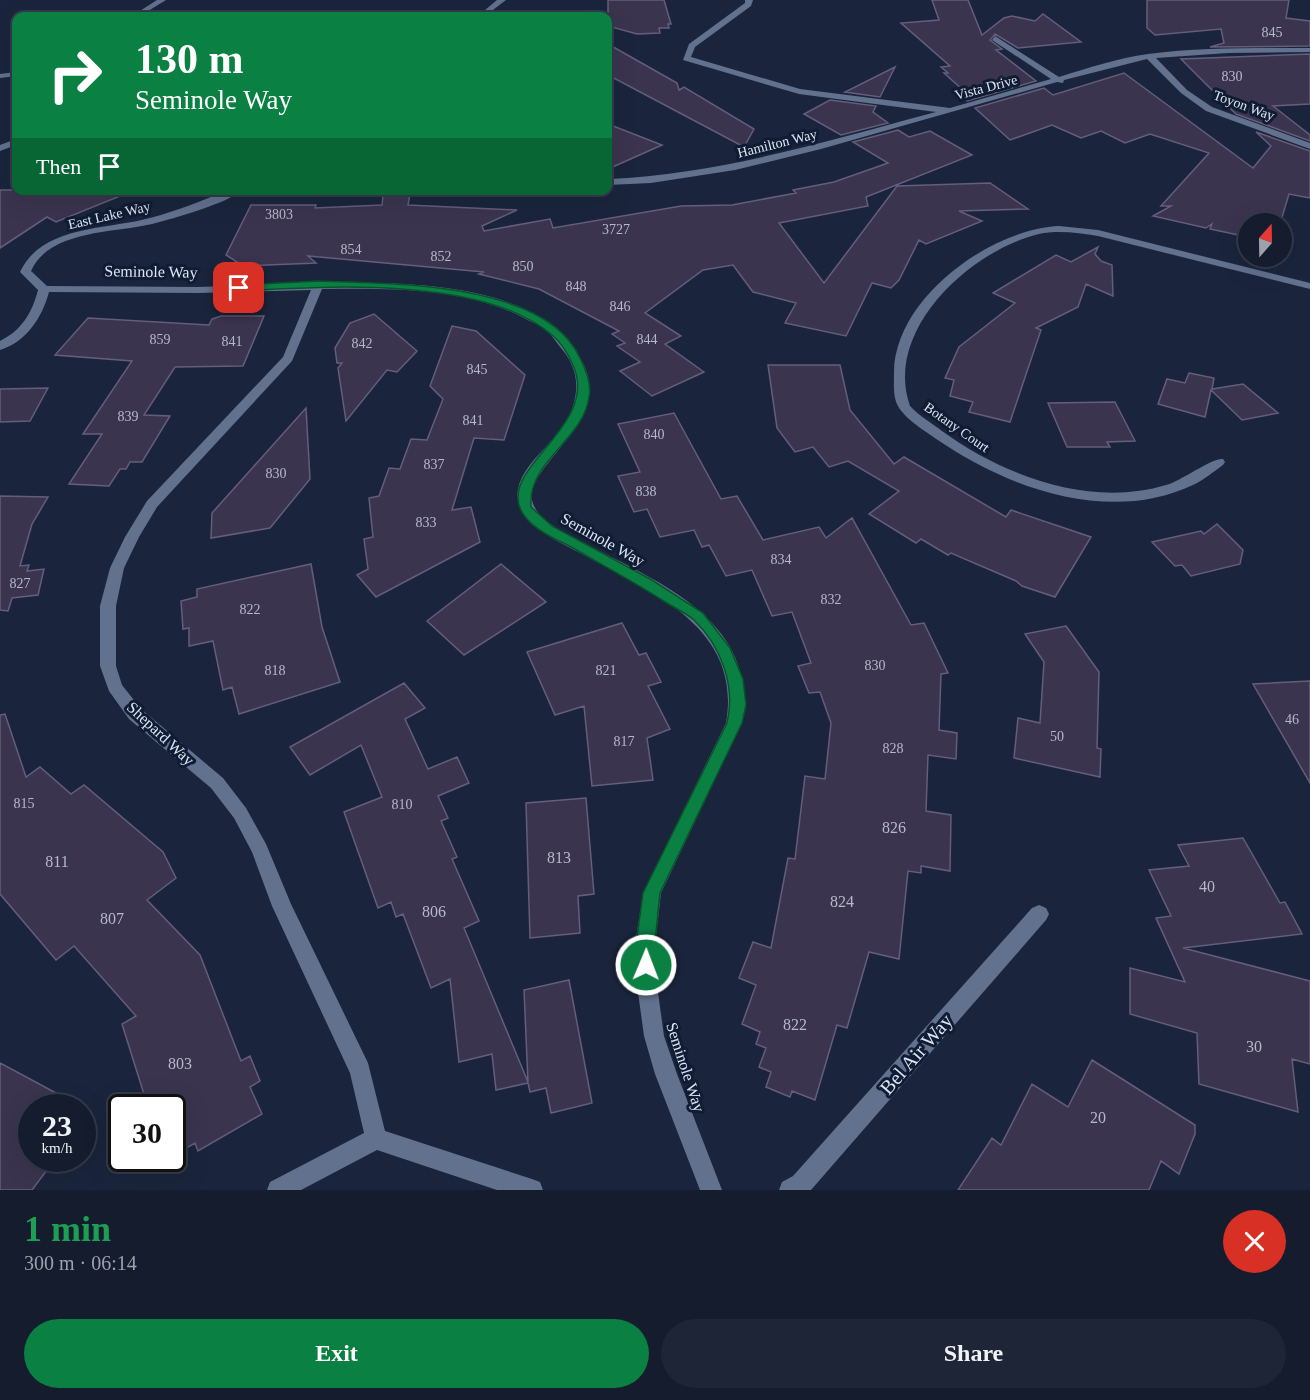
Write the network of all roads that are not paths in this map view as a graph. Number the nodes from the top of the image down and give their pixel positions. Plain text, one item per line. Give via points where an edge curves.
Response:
1 (162, 0) edge
2 (502, 0) edge
3 (749, 0) edge
4 (142, 12) edge
5 (486, 12) edge
6 (995, 38) dead end
7 (1310, 50) edge
8 (1149, 56) junction
9 (1060, 81) junction
10 (950, 111) junction
11 (1310, 146) edge
12 (612, 182) edge
13 (225, 195) edge
14 (319, 284) junction
15 (1310, 285) edge
16 (44, 289) junction
17 (0, 346) edge
18 (1218, 462) dead end
19 (1039, 914) dead end
20 (376, 1139) junction
21 (278, 1190) edge
22 (532, 1190) edge
23 (711, 1190) edge
24 (790, 1190) edge

1 - 4 street
2 - 5 street
3 - 10 street, Vista Drive via 692,46 686,58 799,91
6 - 9 street
7 - 8 street, Vista Drive
8 - 9 street, Vista Drive
8 - 11 street, Toyon Way via 1196,101
9 - 10 street, Vista Drive
10 - 12 street, Hamilton Way via 764,162 667,179
13 - 16 street, East Lake Way via 150,222 53,243 27,263 25,272
14 - 16 street, Seminole Way via 199,290
14 - 20 street, Shepard Way via 288,358 152,504 132,537 117,568 108,606 108,666 115,687 135,714 217,783 240,813 360,1071
14 - 23 street, Seminole Way via 402,287 483,298 510,306 556,333 571,350 582,374 584,398 571,426 529,477 524,491 525,508 548,529 698,616 725,652 736,679 738,705 734,723 652,893 645,945 654,1036
15 - 18 street, Botany Court via 1098,233 1065,229 1035,232 1002,244 938,290 905,341 896,370 904,407 950,444 988,466 1030,483 1078,495 1125,498 1188,482
16 - 17 street via 39,312 16,338
19 - 24 street, Bel Air Way via 801,1185
20 - 21 street
20 - 22 street

